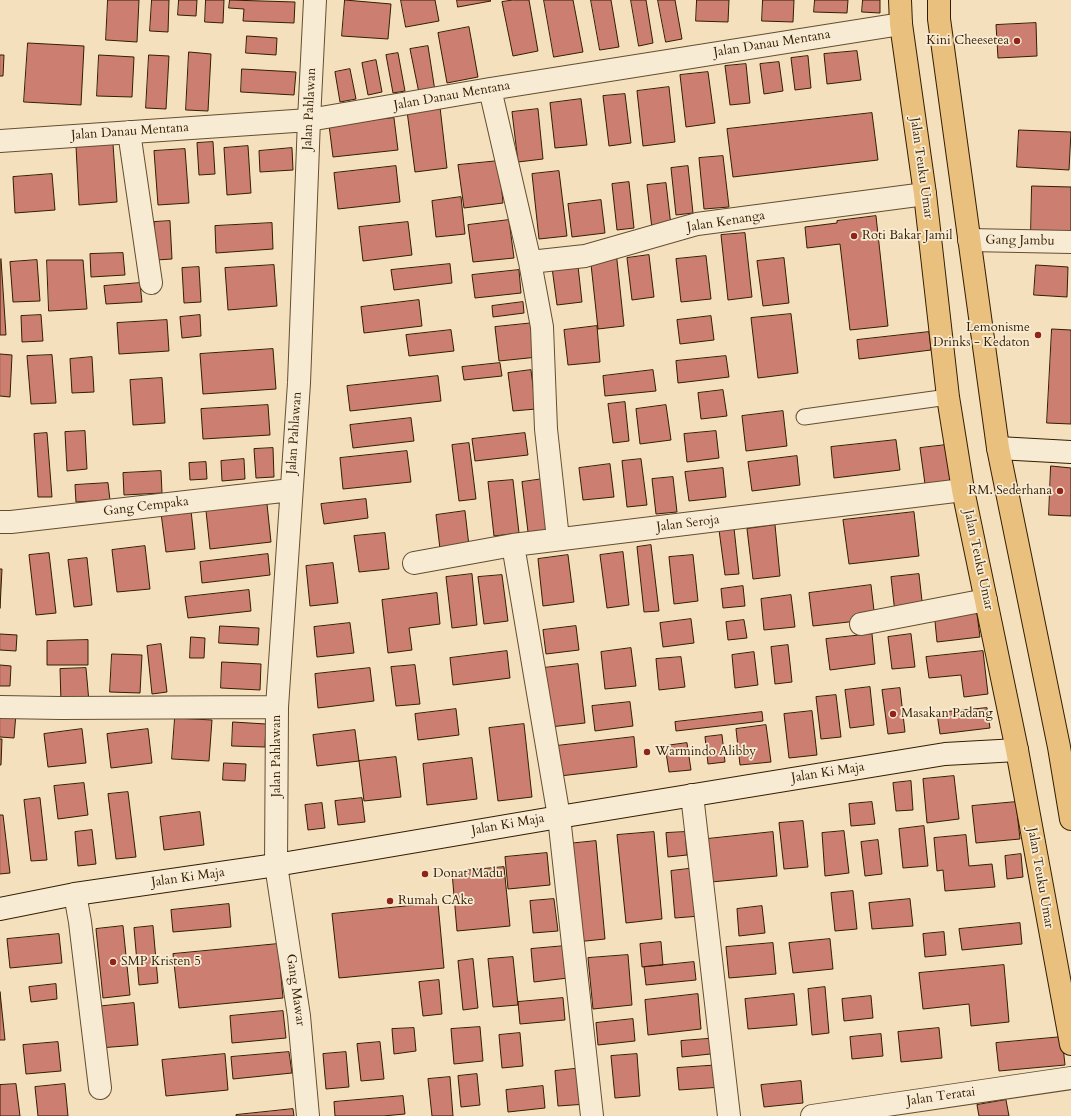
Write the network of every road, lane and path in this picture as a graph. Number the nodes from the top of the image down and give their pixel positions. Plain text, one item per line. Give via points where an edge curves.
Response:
1 (315, 0) edge
2 (900, 0) edge
3 (939, 0) edge
4 (901, 24) junction
5 (490, 89) junction
6 (309, 120) junction
7 (129, 132) junction
8 (0, 141) edge
9 (925, 194) junction
10 (969, 240) junction
11 (1071, 242) edge
12 (530, 262) junction
13 (151, 283) dead end
14 (948, 397) junction
15 (804, 416) dead end
16 (998, 448) junction
17 (1071, 452) edge
18 (291, 490) junction
19 (963, 490) junction
20 (0, 522) edge
21 (558, 539) junction
22 (513, 545) junction
23 (414, 563) dead end
24 (986, 600) junction
25 (861, 624) dead end
26 (0, 707) edge
27 (277, 707) junction
28 (1065, 747) edge
29 (1017, 750) junction
30 (692, 795) junction
31 (559, 817) junction
32 (1071, 819) edge
33 (276, 865) junction
34 (75, 894) junction
35 (0, 909) edge
36 (1071, 1044) edge
37 (1071, 1078) edge
38 (100, 1088) dead end
39 (308, 1116) edge
40 (592, 1116) edge
41 (729, 1116) edge
42 (812, 1116) edge

1 - 6 street, Jalan Pahlawan
2 - 4 highway, Jalan Teuku Umar
3 - 10 highway via 940,27
4 - 5 street, Jalan Danau Mentana
4 - 9 highway, Jalan Teuku Umar
5 - 6 street, Jalan Danau Mentana
5 - 12 street
6 - 7 street, Jalan Danau Mentana
6 - 18 street, Jalan Pahlawan via 299,383
7 - 8 street, Jalan Danau Mentana
7 - 13 street
9 - 12 street, Jalan Kenanga via 697,224 585,256
9 - 14 highway, Jalan Teuku Umar
10 - 11 street, Gang Jambu
10 - 16 highway
12 - 21 street via 542,327 546,429
14 - 15 lane
14 - 19 highway, Jalan Teuku Umar
16 - 17 street
16 - 28 highway
18 - 20 street, Gang Cempaka
18 - 27 street, Jalan Pahlawan
19 - 21 street, Jalan Seroja
19 - 24 highway, Jalan Teuku Umar
21 - 22 street, Jalan Seroja
22 - 23 street, Jalan Seroja
22 - 31 street
24 - 25 street
24 - 29 highway, Jalan Teuku Umar
26 - 27 street
27 - 33 street, Jalan Pahlawan
28 - 32 highway
29 - 30 street, Jalan Ki Maja via 945,754
29 - 36 highway, Jalan Teuku Umar
30 - 31 street, Jalan Ki Maja
30 - 41 street
31 - 33 street, Jalan Ki Maja
31 - 40 street
33 - 34 street, Jalan Ki Maja
33 - 39 street, Gang Mawar via 299,1016
34 - 35 street, Jalan Ki Maja
34 - 38 street
37 - 42 street, Jalan Teratai

